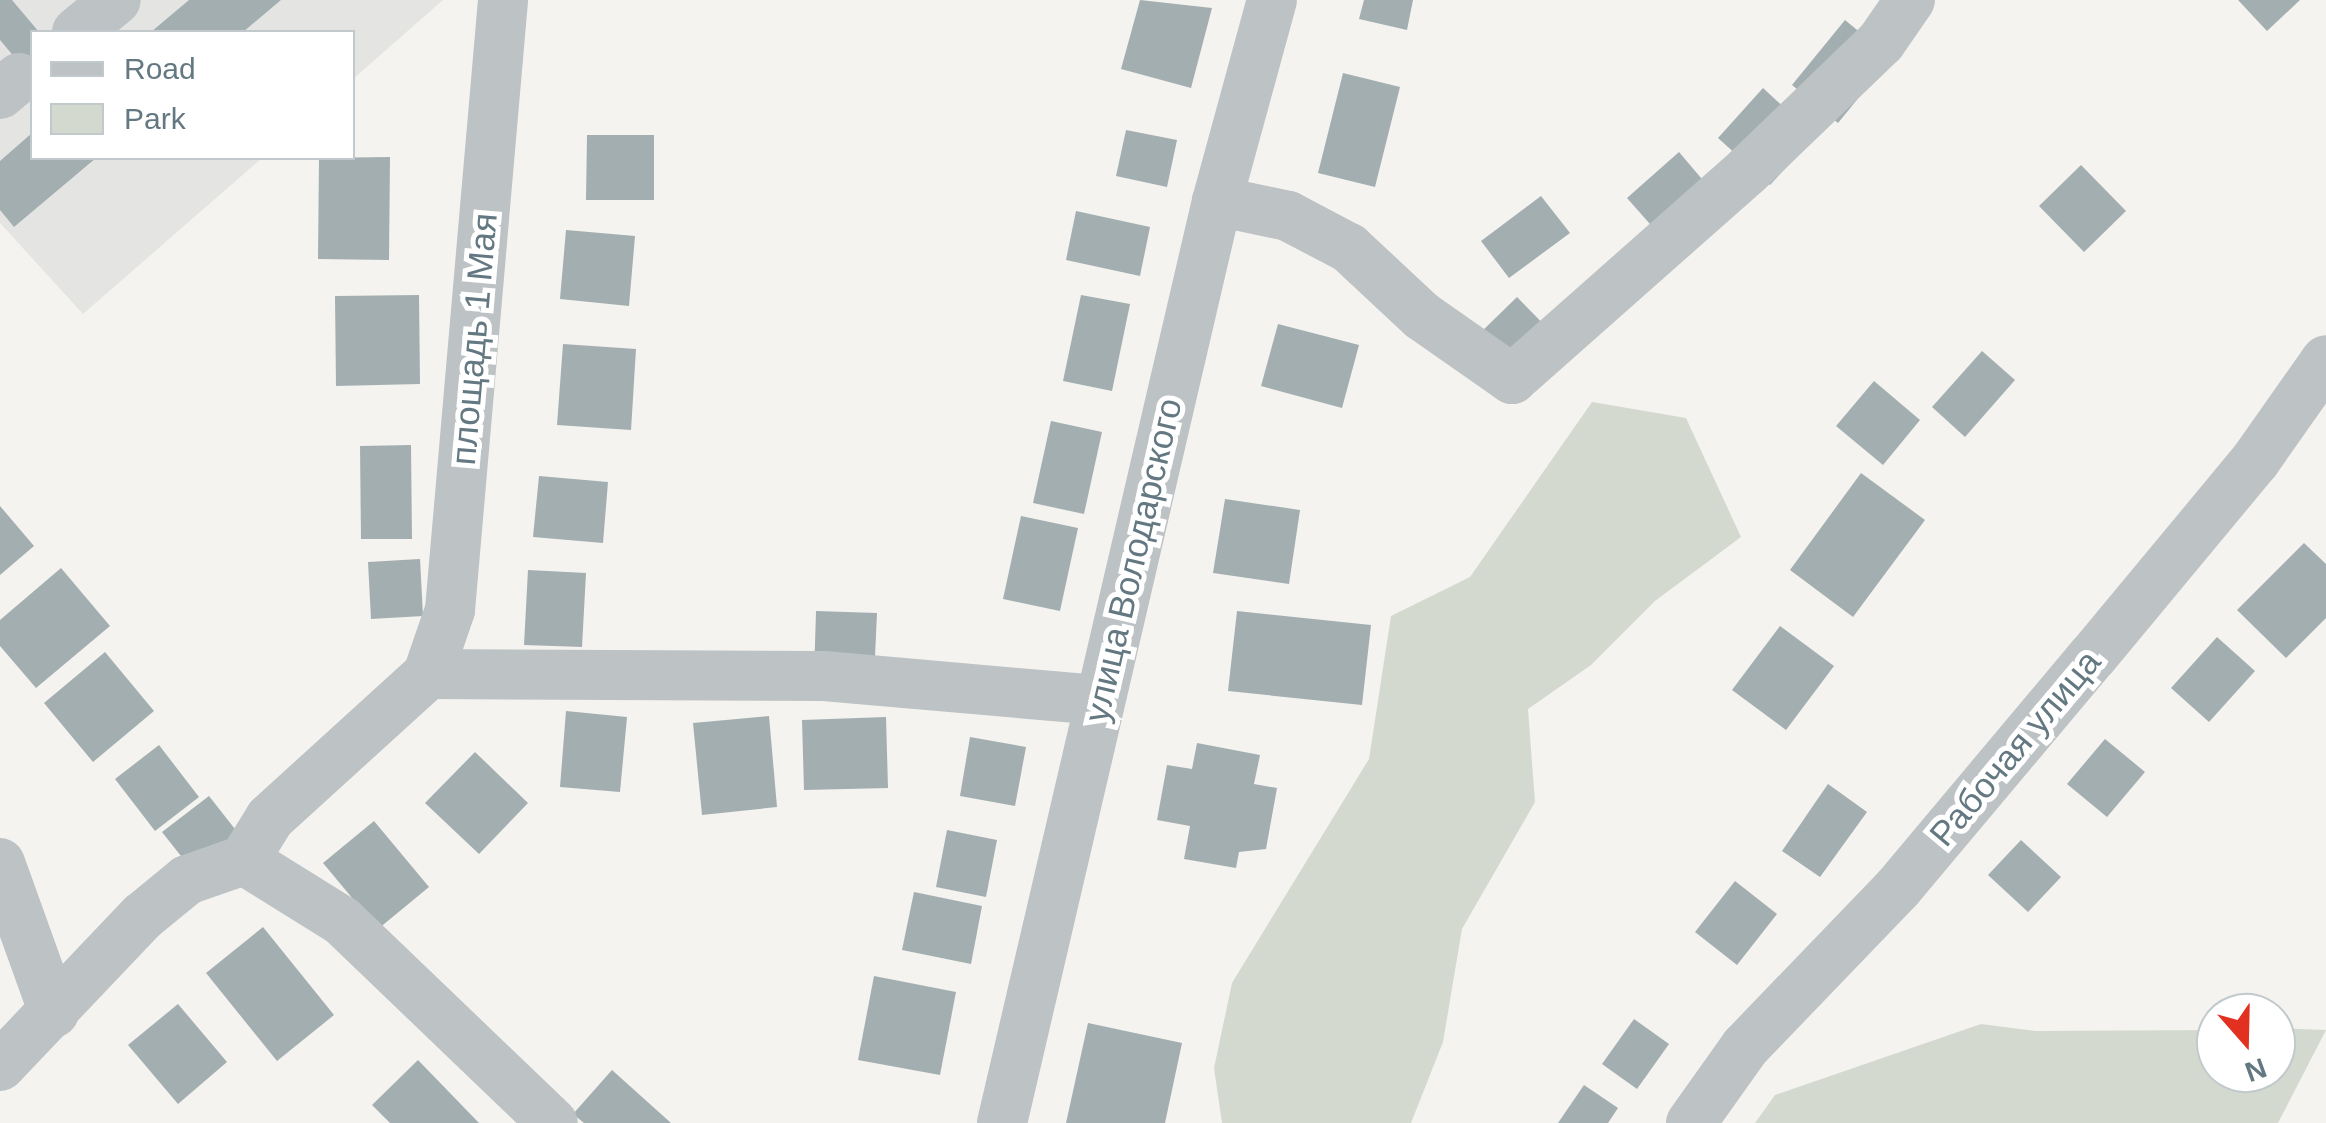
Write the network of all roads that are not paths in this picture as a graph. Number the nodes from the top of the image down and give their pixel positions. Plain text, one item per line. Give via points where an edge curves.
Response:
1 (116, 0) edge
2 (503, 0) edge
3 (1272, 0) edge
4 (1910, 0) edge
5 (79, 30) edge
6 (1217, 201) junction
7 (2326, 360) edge
8 (428, 674) junction
9 (1100, 700) junction
10 (244, 860) junction
11 (0, 862) edge
12 (54, 1013) junction
13 (0, 1066) edge
14 (553, 1123) edge
15 (1002, 1123) edge
16 (1691, 1123) edge

1 - 5 street
2 - 8 street, площадь 1 Мая via 450,610
3 - 6 street, улица Володарского
4 - 6 street via 1881,42 1750,168 1512,379 1422,316 1349,248 1288,216
6 - 9 street, улица Володарского
7 - 16 street, Рабочая улица via 2242,476 1898,888 1744,1047
8 - 9 street via 824,676
8 - 10 street via 270,818
9 - 15 street, улица Володарского
10 - 12 street via 187,880 143,916
10 - 14 street via 342,921
11 - 12 street
12 - 13 street

